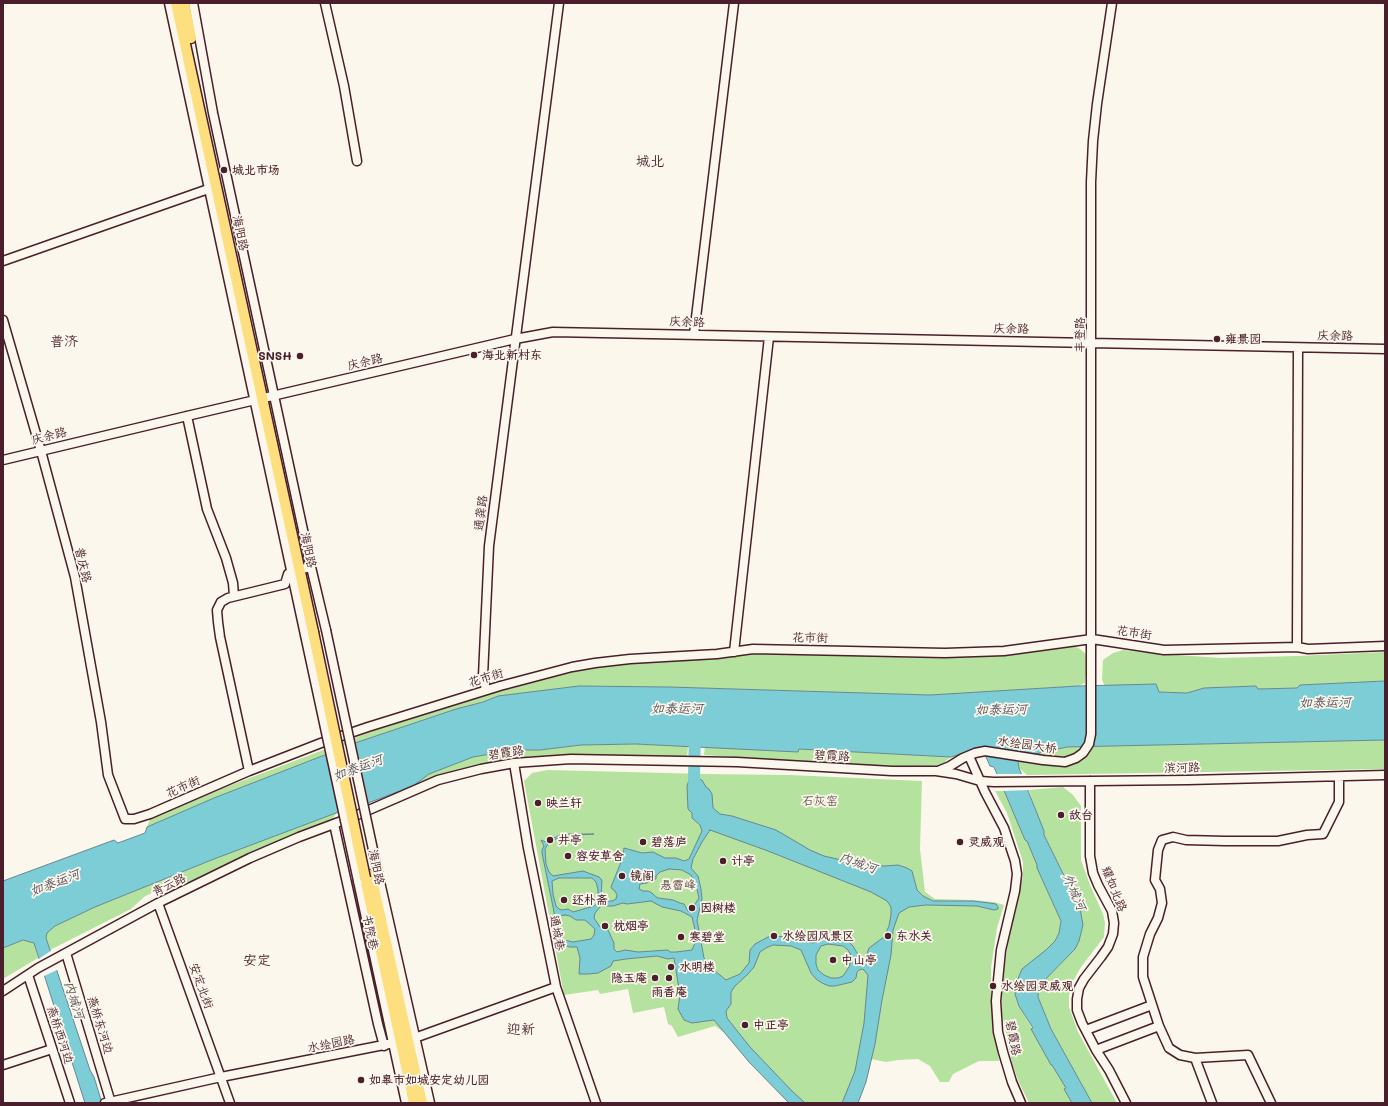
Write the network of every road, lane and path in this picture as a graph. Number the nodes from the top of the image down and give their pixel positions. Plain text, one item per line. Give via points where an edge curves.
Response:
1 (169, 3) edge
2 (176, 3) edge
3 (184, 3) edge
4 (193, 3) edge
5 (326, 3) edge
6 (559, 3) edge
7 (734, 3) edge
8 (1112, 3) edge
9 (356, 161) dead end
10 (213, 187) junction
11 (3, 261) edge
12 (3, 320) edge
13 (694, 334) junction
14 (769, 337) junction
15 (515, 339) junction
16 (1092, 343) junction
17 (1298, 348) junction
18 (1385, 349) edge
19 (265, 398) junction
20 (187, 416) junction
21 (41, 451) junction
22 (3, 460) edge
23 (302, 569) junction
24 (234, 596) junction
25 (316, 632) junction
26 (1092, 639) junction
27 (1385, 646) edge
28 (1297, 647) junction
29 (734, 652) junction
30 (1092, 668) joint
31 (486, 690) junction
32 (972, 754) junction
33 (514, 763) junction
34 (249, 771) junction
35 (936, 771) junction
36 (1385, 775) edge
37 (1339, 777) junction
38 (980, 781) junction
39 (1090, 781) junction
40 (355, 816) joint
41 (125, 819) joint
42 (334, 824) junction
43 (368, 877) junction
44 (158, 903) junction
45 (66, 953) junction
46 (28, 975) junction
47 (556, 987) junction
48 (3, 991) edge
49 (1152, 1005) junction
50 (1159, 1026) junction
51 (1086, 1030) junction
52 (400, 1042) junction
53 (52, 1049) junction
54 (1096, 1050) junction
55 (1195, 1058) junction
56 (3, 1065) edge
57 (221, 1076) junction
58 (70, 1103) edge
59 (109, 1103) edge
60 (230, 1103) edge
61 (406, 1103) edge
62 (414, 1103) edge
63 (422, 1103) edge
64 (430, 1103) edge
65 (596, 1103) edge
66 (1021, 1103) edge
67 (1126, 1103) edge
68 (1212, 1103) edge
69 (1271, 1103) edge

1 - 10 street
2 - 10 main road, 海阳路
3 - 19 main road, 海阳路
4 - 19 street
5 - 9 street via 344,86
6 - 15 street, 通龚路
7 - 13 street
8 - 16 street, 丰登路 via 1093,141
10 - 11 street
10 - 19 main road, 海阳路
12 - 21 street, 普庆路
13 - 14 street, 庆余路
13 - 15 street, 庆余路 via 565,331
14 - 16 street, 庆余路
14 - 29 street
15 - 19 street, 庆余路
15 - 31 street, 通龚路 via 489,546 484,676
16 - 17 street, 庆余路
16 - 26 street, 丰登路
17 - 18 street, 庆余路
17 - 28 street
19 - 20 street, 庆余路
19 - 23 main road, 海阳路
19 - 23 street
20 - 21 street, 庆余路
20 - 24 street via 207,509 226,558
21 - 22 street, 庆余路
21 - 41 street, 普庆路 via 75,577 108,775
23 - 24 street via 288,574 285,584
23 - 25 main road, 海阳路
24 - 34 street via 221,602 217,610 218,622
25 - 43 main road, 海阳路, bridge
25 - 43 street, bridge
26 - 28 street, 花市街 via 1164,650
26 - 29 street, 花市街 via 1004,651 753,649
26 - 30 street, 丰登路
27 - 28 street, 花市街 via 1308,649
29 - 31 street, 花市街 via 595,663
30 - 32 street, 水绘园大桥 via 1091,734 1088,744 1079,756 1065,762 985,751
31 - 34 street, 花市街 via 321,743
32 - 35 street
32 - 38 street
33 - 35 street, 碧霞路 via 571,759 703,761
33 - 40 street, 碧霞路 via 438,780
33 - 47 street, 通城巷
34 - 41 street, 花市街 via 150,814
35 - 38 street, 碧霞路
36 - 37 street, 滨河路
37 - 39 street, 滨河路
37 - 49 street via 1339,802 1323,834 1278,841 1186,840 1173,837 1162,840 1158,850 1155,880 1160,889 1162,903 1143,957 1143,977
38 - 39 street, 滨河路
38 - 66 street, 碧霞路 via 1004,828 1015,861 1015,891 1001,950 996,1006 998,1032 1005,1060
39 - 51 street, 耀如北路 via 1090,856 1095,879 1112,911 1114,923 1108,947 1079,988 1077,1010
40 - 42 street, 青云路
42 - 44 street, 青云路 via 250,858
42 - 52 street, 书院巷 via 378,1024
43 - 52 main road, 海阳路
43 - 52 street
44 - 45 street, 青云路
44 - 57 street, 安定北街
45 - 46 street, 青云路
45 - 59 street, 燕桥东河边
46 - 48 street, 青云路
46 - 53 street, 燕桥西河边
47 - 52 street, 水绘园路
47 - 65 street, 通城巷
49 - 50 street
49 - 51 street
50 - 54 street
50 - 55 street via 1169,1048 1180,1055
51 - 54 street, 耀如北路
52 - 57 street, 水绘园路
52 - 61 street
52 - 62 main road, 海阳路
52 - 63 main road, 海阳路
52 - 64 street
53 - 56 street
53 - 58 street, 燕桥西河边
54 - 67 street, 耀如北路
55 - 68 street
55 - 69 street via 1248,1055
57 - 59 street, 水绘园路
57 - 60 street, 安定北街

